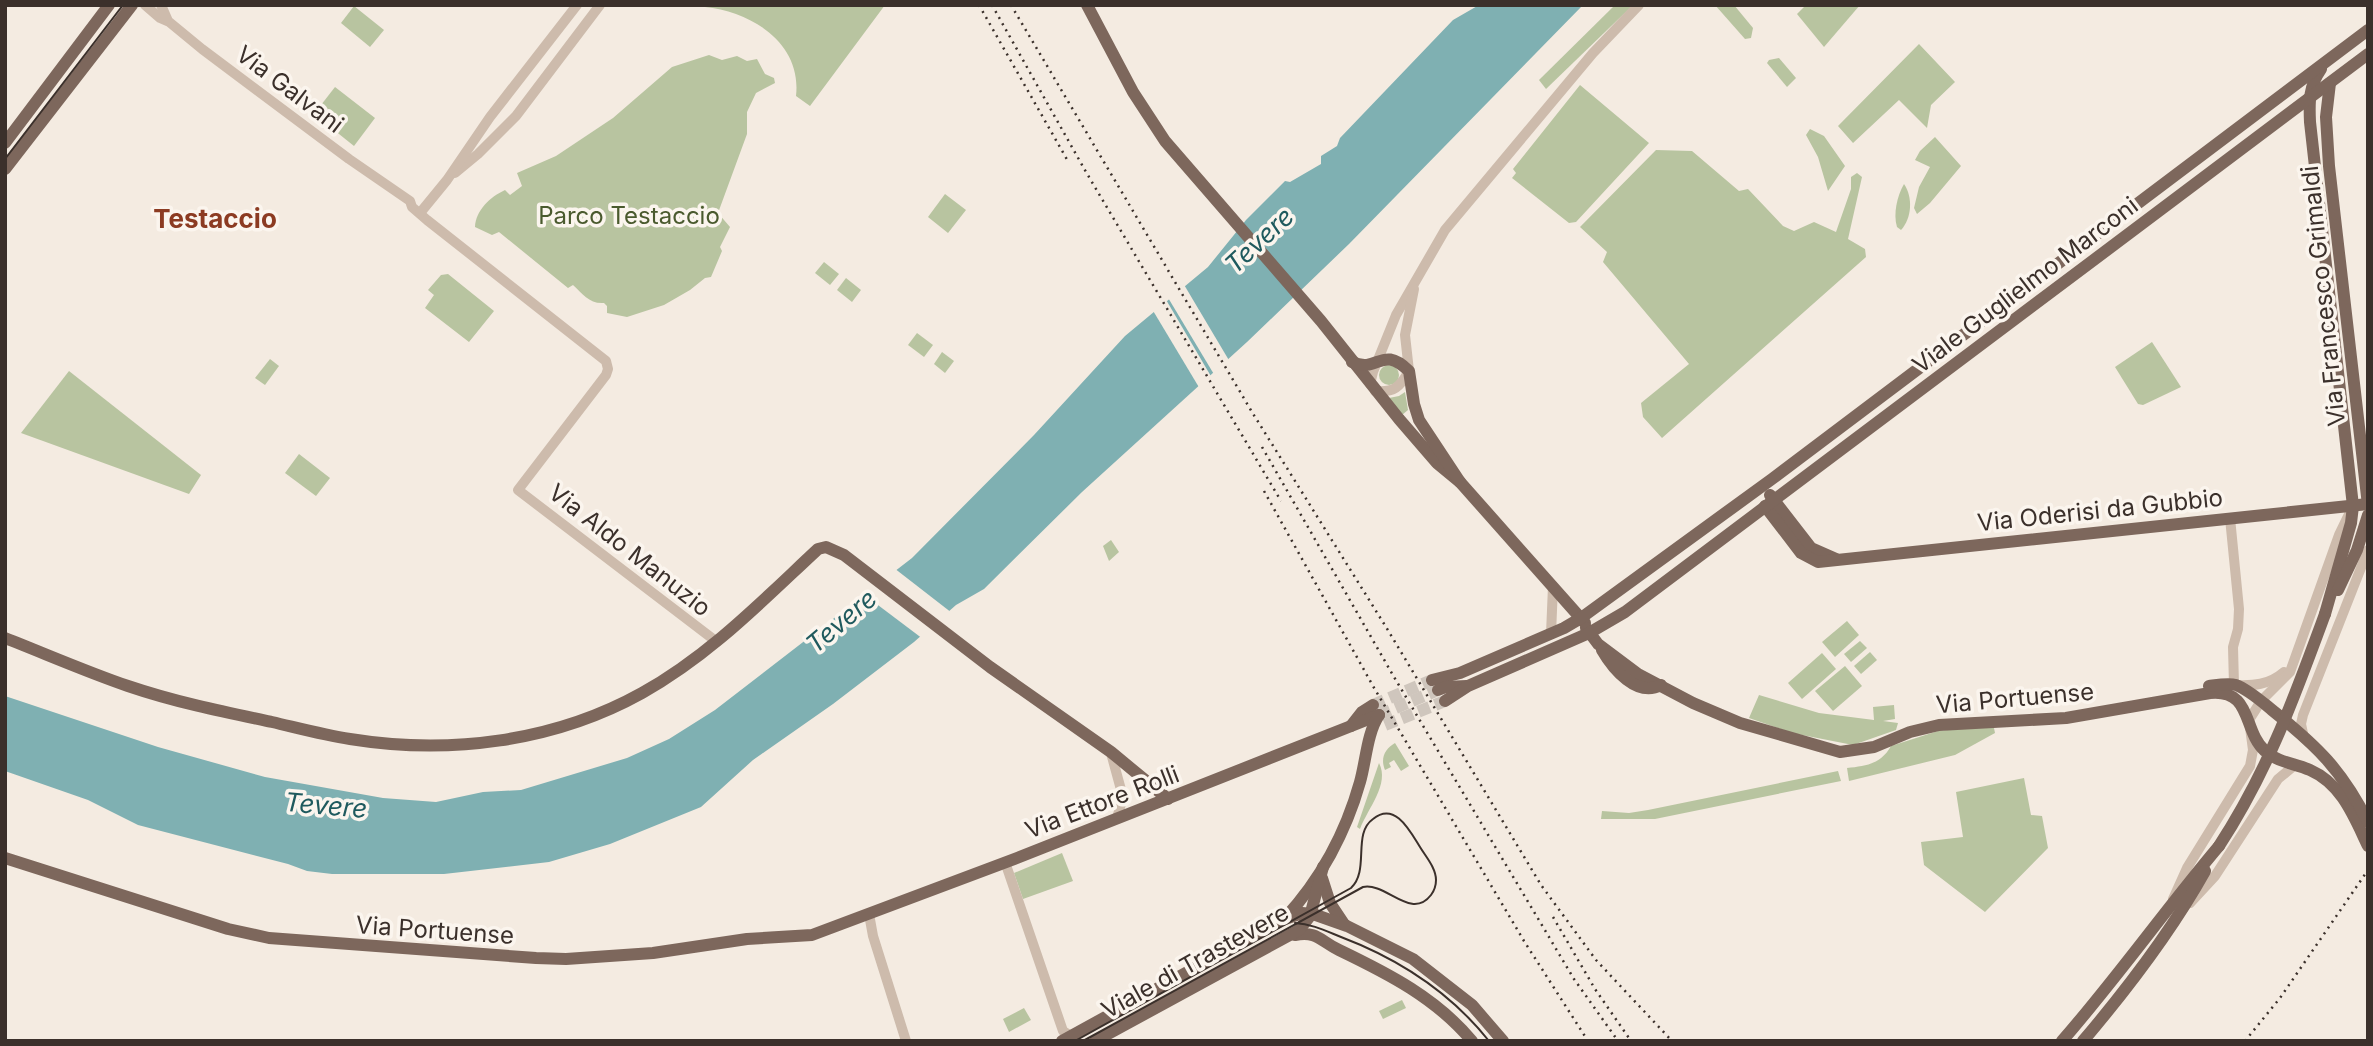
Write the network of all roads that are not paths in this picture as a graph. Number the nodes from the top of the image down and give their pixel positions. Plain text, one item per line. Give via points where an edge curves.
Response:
1 (132, 5) edge
2 (145, 5) edge
3 (152, 5) edge
4 (577, 5) edge
5 (600, 5) edge
6 (1087, 5) edge
7 (1639, 5) edge
8 (106, 7) edge
9 (164, 13) edge
10 (2368, 30) edge
11 (2368, 54) edge
12 (2328, 61) junction
13 (2330, 83) junction
14 (2309, 98) junction
15 (5, 143) edge
16 (5, 169) edge
17 (447, 180) junction
18 (416, 210) junction
19 (1416, 282) junction
20 (1352, 362) junction
21 (1378, 362) junction
22 (1409, 371) junction
23 (1373, 387) junction
24 (1460, 482) junction
25 (1760, 488) junction
26 (518, 490) joint
27 (1770, 502) junction
28 (2368, 504) edge
29 (2353, 506) junction
30 (2368, 515) edge
31 (2230, 518) junction
32 (2368, 550) edge
33 (1553, 586) junction
34 (2328, 608) junction
35 (1581, 618) junction
36 (1551, 634) junction
37 (1593, 636) junction
38 (5, 638) edge
39 (717, 642) junction
40 (2293, 661) junction
41 (2234, 685) junction
42 (2261, 701) junction
43 (2155, 702) junction
44 (2249, 720) junction
45 (1351, 726) junction
46 (2304, 738) junction
47 (1370, 744) junction
48 (1111, 752) junction
49 (2295, 765) junction
50 (2250, 766) junction
51 (2274, 785) junction
52 (1168, 799) junction
53 (1117, 818) junction
54 (2368, 822) edge
55 (2219, 846) junction
56 (2368, 846) edge
57 (5, 858) edge
58 (1005, 862) junction
59 (1323, 867) junction
60 (2171, 902) junction
61 (2183, 911) junction
62 (1311, 913) junction
63 (869, 914) junction
64 (1282, 920) junction
65 (1347, 926) junction
66 (1291, 936) junction
67 (1324, 940) junction
68 (2083, 1017) junction
69 (2098, 1023) junction
70 (1067, 1038) edge
71 (905, 1041) edge
72 (1094, 1041) edge
73 (1472, 1041) edge
74 (1503, 1041) edge
75 (2062, 1041) edge
76 (2083, 1041) edge

1 - 16 main road
2 - 9 street, Via Galvani via 160,18
3 - 9 street, Via Galvani
4 - 17 street
5 - 17 street via 516,116
6 - 20 main road via 1147,115 1170,147
7 - 19 street via 1455,217
8 - 15 main road
9 - 18 street, Via Galvani via 235,74
10 - 12 main road, Viale Guglielmo Marconi
11 - 13 main road, Viale Guglielmo Marconi
12 - 14 main road via 2314,80
12 - 25 main road, Viale Guglielmo Marconi
13 - 14 main road, Viale Guglielmo Marconi
13 - 28 main road, Via Francesco Grimaldi via 2326,117 2329,166
14 - 27 main road, Viale Guglielmo Marconi
14 - 29 main road, Via Francesco Grimaldi
17 - 18 street
18 - 26 street, Via Galvani via 607,364 606,375
19 - 21 street via 1396,315
19 - 22 street via 1405,328
20 - 21 main road via 1364,366
20 - 23 main road
21 - 22 main road via 1392,359
21 - 23 street
22 - 23 street via 1397,389 1386,392
22 - 24 main road via 1419,420
23 - 24 main road via 1437,463
24 - 33 main road
25 - 27 main road
25 - 35 main road, Viale Guglielmo Marconi
26 - 39 street, Via Aldo Manuzio
27 - 31 main road, Via Oderisi da Gubbio via 1811,548 1836,559
27 - 37 main road, Viale Guglielmo Marconi
28 - 29 main road, Via Oderisi da Gubbio
29 - 31 main road, Via Oderisi da Gubbio
29 - 34 main road, Via Francesco Grimaldi
29 - 40 street
30 - 34 main road via 2352,563
31 - 41 street via 2239,609
32 - 46 street via 2303,715
33 - 35 main road
33 - 36 street
34 - 55 main road, bridge via 2267,763
35 - 36 main road
35 - 37 main road
36 - 37 main road via 1460,673 1442,689 1468,686
37 - 43 main road, Via Portuense via 1673,692 1740,723 1840,752 1880,745 1934,725 2052,720
38 - 39 main road via 159,695 341,737 428,746 487,743 580,721 641,694
39 - 48 main road via 818,550 830,548
40 - 41 street via 2272,680
40 - 42 street via 2287,676
41 - 42 main road
41 - 43 main road, Via Portuense via 2191,689
42 - 44 street
42 - 46 main road
43 - 44 main road, Via Portuense via 2226,693 2239,702
44 - 49 main road, Via Portuense via 2264,750
44 - 50 street
45 - 47 main road
45 - 47 main road, Via Ettore Rolli via 1377,718
45 - 52 main road, Via Ettore Rolli
46 - 54 main road via 2333,765
47 - 59 main road via 1350,814
48 - 52 main road
48 - 53 street via 1123,797
49 - 51 street
49 - 56 main road, Via Portuense via 2334,785
50 - 51 street via 2270,777
50 - 60 street
51 - 61 street via 2215,876
52 - 53 main road, Via Ettore Rolli
53 - 58 main road, Via Ettore Rolli
55 - 60 main road
55 - 61 main road
57 - 63 main road, Via Portuense via 236,932 559,959 812,935
58 - 63 main road, Via Ettore Rolli
58 - 70 street
59 - 62 main road
59 - 64 main road
59 - 65 main road via 1327,895
60 - 68 main road
61 - 69 main road
62 - 64 main road
62 - 65 main road
62 - 66 main road, Viale di Trastevere
62 - 67 main road
63 - 71 street
64 - 70 main road, Viale di Trastevere
65 - 74 main road via 1435,974 1472,1004
66 - 67 main road via 1312,934
66 - 72 main road, Viale di Trastevere
67 - 73 main road via 1413,989 1448,1015
68 - 69 main road
68 - 75 main road
69 - 76 main road

